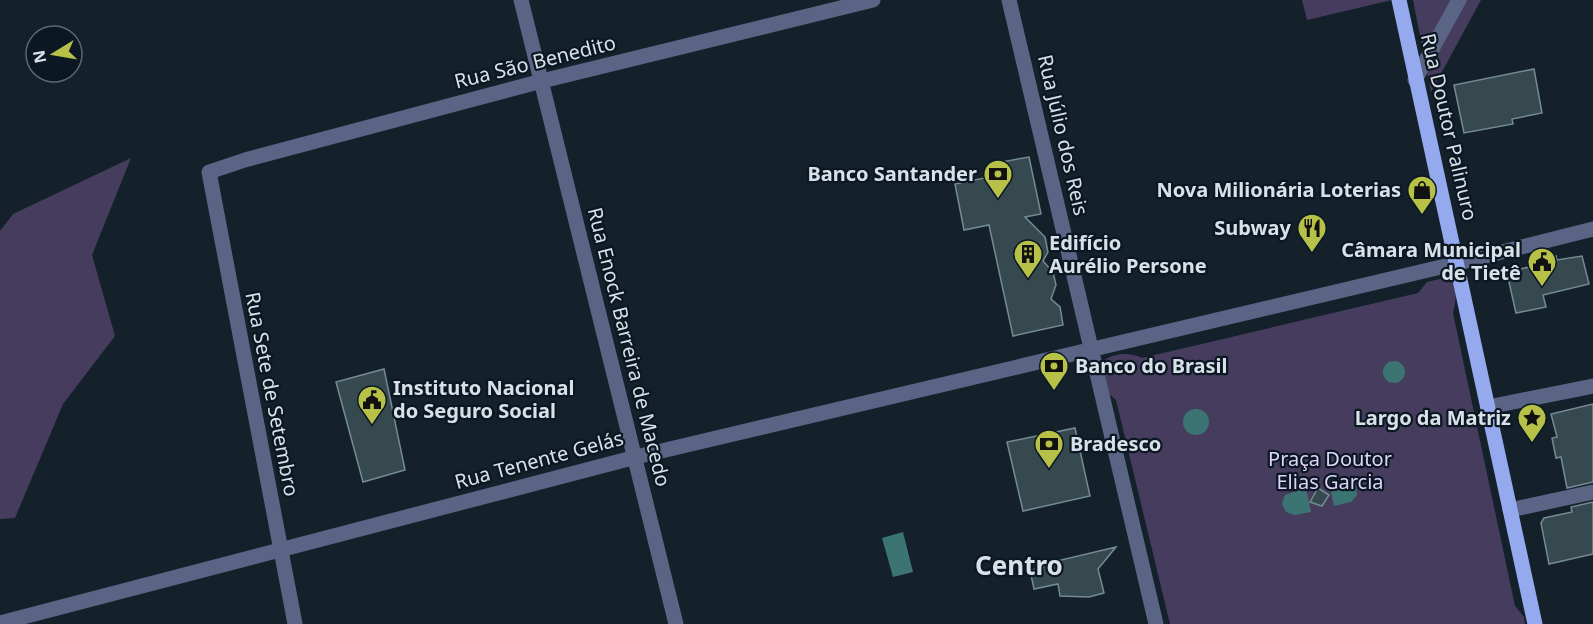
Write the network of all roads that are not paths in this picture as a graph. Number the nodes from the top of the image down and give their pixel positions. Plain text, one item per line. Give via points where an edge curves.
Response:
1 (520, 0) edge
2 (873, 0) edge
3 (1010, 0) edge
4 (1399, 0) edge
5 (1459, 0) edge
6 (1415, 80) junction
7 (542, 81) junction
8 (209, 172) joint
9 (1593, 229) edge
10 (1458, 264) junction
11 (1092, 350) junction
12 (1593, 386) edge
13 (1488, 407) junction
14 (636, 457) junction
15 (1593, 492) edge
16 (1510, 510) junction
17 (279, 549) junction
18 (0, 622) edge
19 (295, 624) edge
20 (676, 624) edge
21 (1156, 624) edge
22 (1535, 624) edge

1 - 7 street, Rua Enock Barreira de Macedo
2 - 7 street, Rua São Benedito
3 - 11 street, Rua Júlio dos Reis
4 - 6 main road, Rua Doutor Palinuro
5 - 6 street
6 - 10 main road, Rua Doutor Palinuro
7 - 8 street, Rua São Benedito
7 - 14 street, Rua Enock Barreira de Macedo
8 - 17 street, Rua Sete de Setembro
9 - 10 street
10 - 11 street
10 - 13 main road
11 - 14 street, Rua Tenente Gelás
11 - 21 street
12 - 13 street
13 - 16 main road
14 - 17 street, Rua Tenente Gelás
14 - 20 street, Rua Enock Barreira de Macedo
15 - 16 street
16 - 22 main road
17 - 18 street, Rua Tenente Gelás
17 - 19 street, Rua Sete de Setembro

